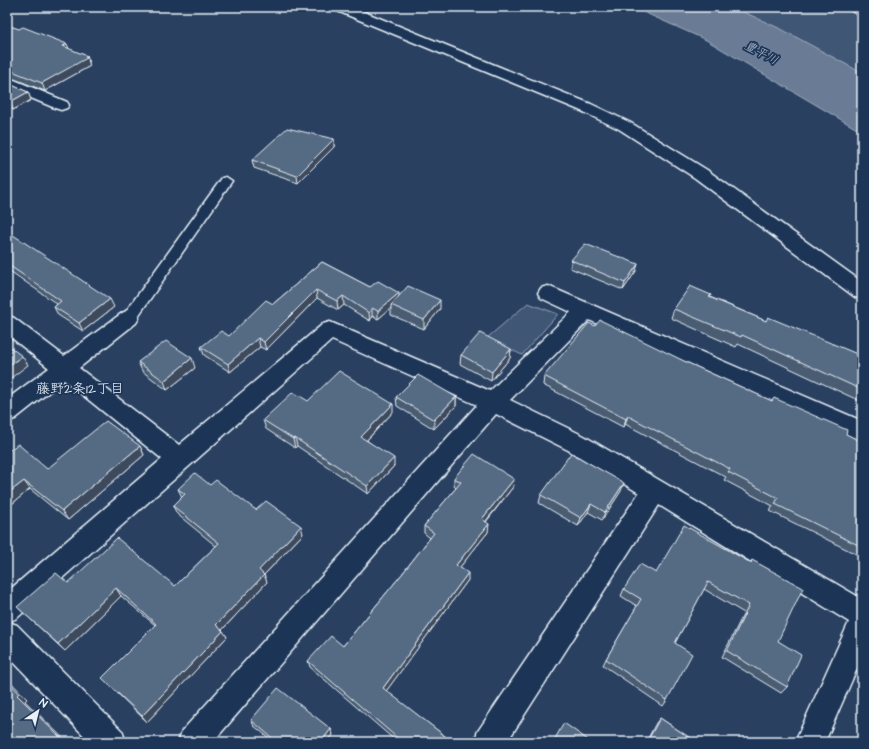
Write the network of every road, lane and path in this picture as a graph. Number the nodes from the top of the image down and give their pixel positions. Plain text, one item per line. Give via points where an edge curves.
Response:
1 (340, 7) edge
2 (850, 7) edge
3 (862, 14) edge
4 (7, 82) edge
5 (60, 105) dead end
6 (226, 181) dead end
7 (862, 292) edge
8 (548, 293) dead end
9 (586, 310) junction
10 (129, 318) joint
11 (7, 323) edge
12 (65, 369) junction
13 (493, 402) junction
14 (7, 412) edge
15 (862, 431) edge
16 (179, 459) junction
17 (655, 490) junction
18 (7, 609) edge
19 (862, 623) edge
20 (7, 635) edge
21 (111, 742) edge
22 (193, 742) edge
23 (489, 742) edge
24 (810, 742) edge

1 - 7 street via 585,107 625,126 701,174
2 - 3 lane
4 - 5 street
6 - 10 lane
8 - 9 street
9 - 13 street
9 - 15 street
10 - 12 street
11 - 12 street
12 - 14 street
12 - 16 street
13 - 16 street via 330,330
13 - 17 street via 576,443
13 - 22 street
16 - 18 street
17 - 19 street
17 - 23 street
19 - 24 street
20 - 21 street

